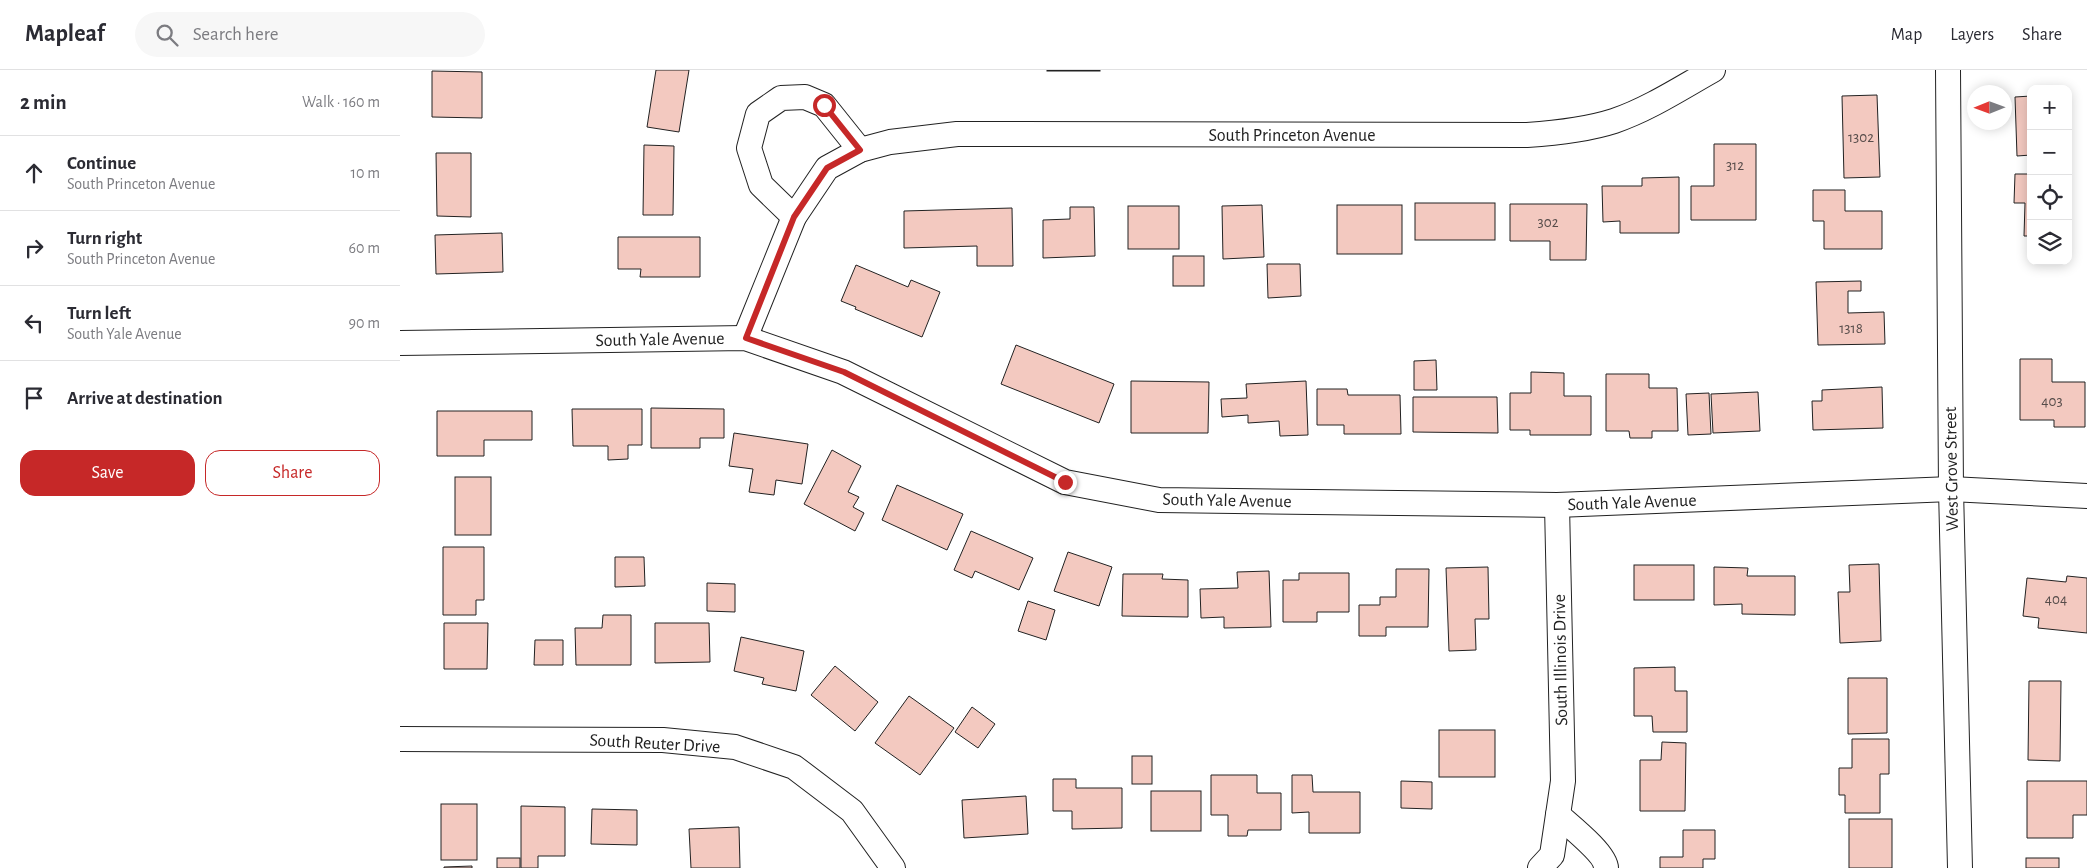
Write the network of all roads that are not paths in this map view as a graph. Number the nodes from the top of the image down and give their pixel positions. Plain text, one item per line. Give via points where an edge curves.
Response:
1 (1712, 70) edge
2 (1948, 70) edge
3 (860, 150) junction
4 (794, 217) junction
5 (746, 338) junction
6 (400, 343) edge
7 (1951, 490) junction
8 (2087, 496) edge
9 (1556, 505) junction
10 (400, 739) edge
11 (1558, 815) junction
12 (893, 868) edge
13 (1540, 868) edge
14 (1606, 868) edge
15 (1960, 868) edge

1 - 3 street, South Princeton Avenue via 1644,108 1614,121 1573,131 1527,135 957,134 890,142
2 - 7 street, West Grove Street
3 - 4 street, South Princeton Avenue via 827,168
3 - 4 street via 824,105 806,97 782,98 758,114 749,148 761,185
4 - 5 street, South Princeton Avenue
5 - 6 street, South Yale Avenue
5 - 9 street, South Yale Avenue via 844,372 1065,482 1159,500
7 - 8 street, South Yale Avenue
7 - 9 street, South Yale Avenue
7 - 15 street, West Grove Street
9 - 11 street, South Illinois Drive via 1563,781
10 - 12 street, South Reuter Drive via 663,740 735,747 802,772 852,811
11 - 13 street, South Illinois Drive via 1552,855
11 - 14 street via 1592,847

